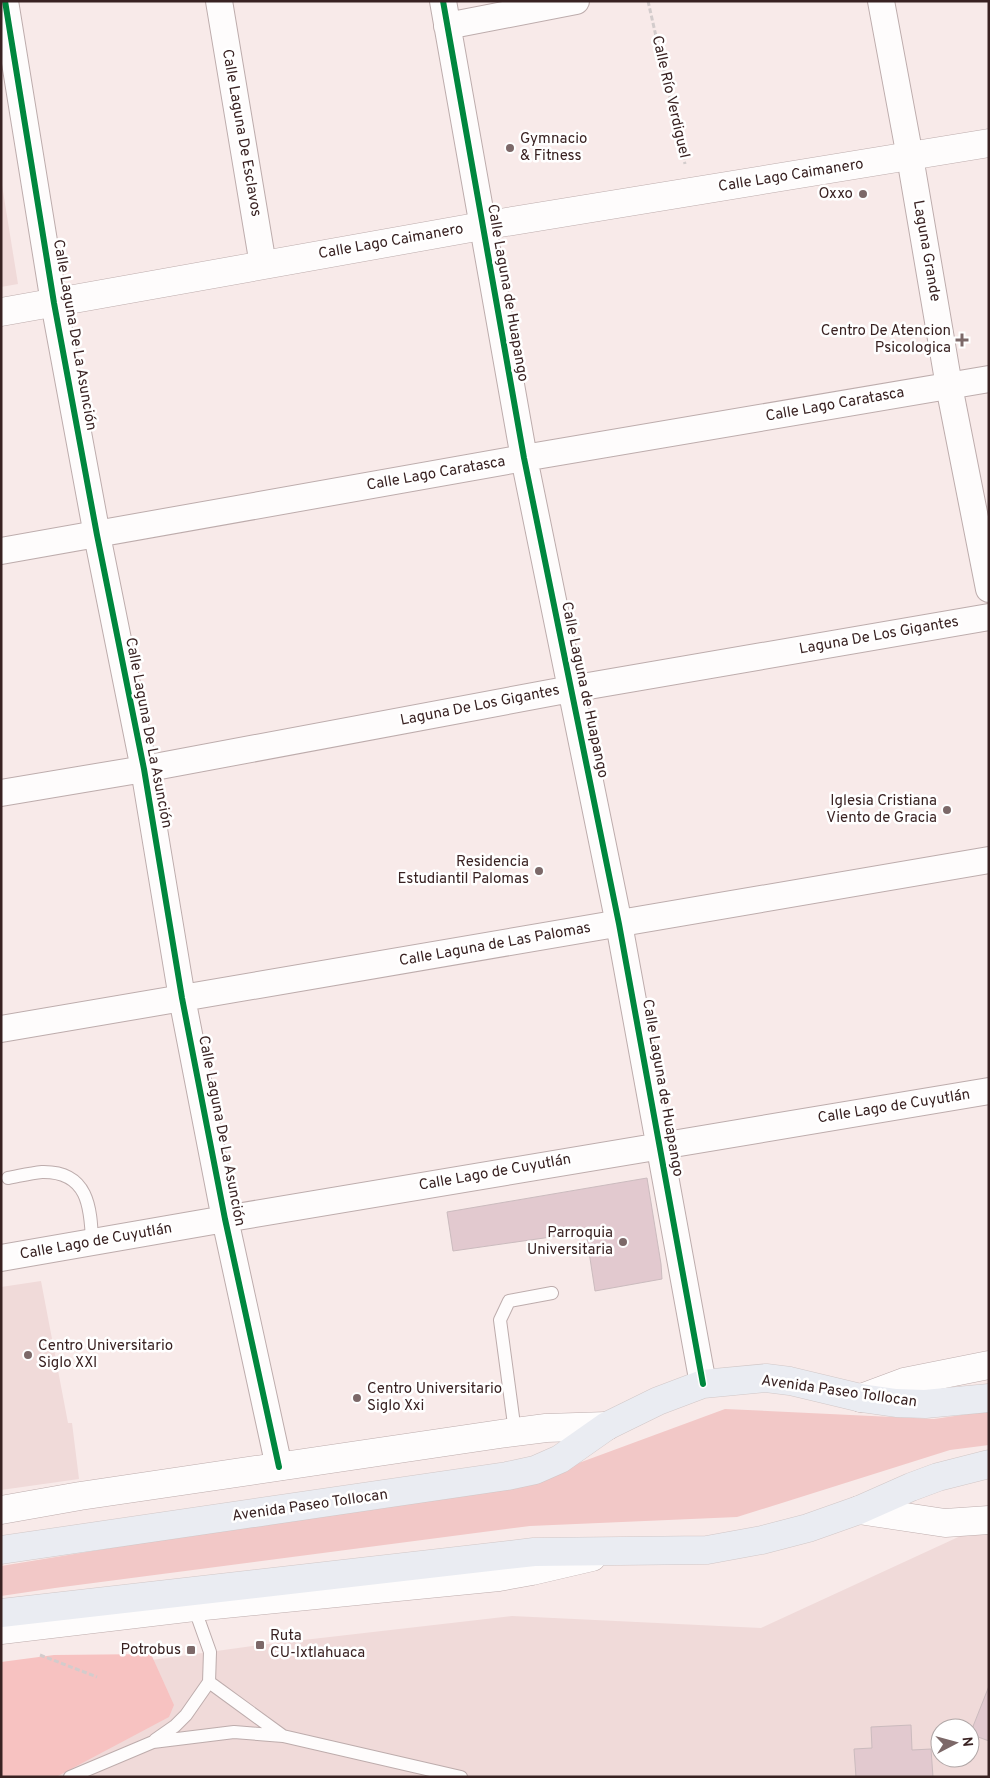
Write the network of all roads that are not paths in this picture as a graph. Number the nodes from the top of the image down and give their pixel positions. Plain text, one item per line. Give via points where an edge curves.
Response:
1 (6, 1) edge
2 (219, 1) edge
3 (576, 1) edge
4 (881, 1) edge
5 (445, 14) edge
6 (989, 143) edge
7 (910, 157) junction
8 (482, 226) junction
9 (263, 265) junction
10 (54, 303) junction
11 (1, 312) edge
12 (989, 379) edge
13 (949, 386) junction
14 (524, 458) junction
15 (97, 535) junction
16 (1, 551) edge
17 (989, 588) edge
18 (989, 617) edge
19 (571, 689) junction
20 (144, 769) junction
21 (1, 793) edge
22 (989, 860) edge
23 (619, 924) junction
24 (182, 998) junction
25 (1, 1029) edge
26 (989, 1091) edge
27 (659, 1145) junction
28 (8, 1178) dead end
29 (225, 1219) junction
30 (92, 1243) junction
31 (1, 1258) edge
32 (552, 1293) dead end
33 (989, 1365) edge
34 (703, 1384) junction
35 (861, 1398) junction
36 (989, 1398) edge
37 (607, 1426) junction
38 (516, 1432) junction
39 (989, 1464) edge
40 (279, 1467) junction
41 (1, 1510) edge
42 (859, 1510) junction
43 (989, 1520) edge
44 (1, 1550) edge
45 (618, 1551) junction
46 (194, 1607) junction
47 (1, 1614) edge
48 (1, 1630) edge
49 (209, 1682) junction
50 (283, 1736) junction
51 (153, 1742) junction
52 (70, 1777) edge
53 (461, 1777) edge

1 - 10 street, Calle Laguna De La Asunción
2 - 9 street, Calle Laguna De Esclavos
3 - 5 street
4 - 7 street, Laguna Grande
5 - 8 street, Calle Laguna de Huapango
6 - 7 main road, Calle Lago Caimanero
7 - 8 main road, Calle Lago Caimanero
7 - 13 street, Laguna Grande
8 - 9 main road, Calle Lago Caimanero
8 - 14 street, Calle Laguna de Huapango
9 - 10 main road, Calle Lago Caimanero
10 - 11 main road, Calle Lago Caimanero
10 - 15 street, Calle Laguna De La Asunción
12 - 13 street, Calle Lago Caratasca
13 - 14 street, Calle Lago Caratasca
13 - 17 street, Laguna Grande
14 - 15 street, Calle Lago Caratasca
14 - 19 street, Calle Laguna de Huapango
15 - 16 street, Calle Lago Caratasca
15 - 20 street, Calle Laguna De La Asunción
18 - 19 street, Laguna De Los Gigantes
19 - 20 street, Laguna De Los Gigantes
19 - 23 street, Calle Laguna de Huapango
20 - 21 street, Laguna De Los Gigantes
20 - 24 street, Calle Laguna De La Asunción
22 - 23 street, Calle Laguna de Las Palomas
23 - 24 street, Calle Laguna de Las Palomas
23 - 27 street, Calle Laguna de Huapango
24 - 25 street, Calle Laguna de Las Palomas
24 - 29 street, Calle Laguna De La Asunción
26 - 27 street, Calle Lago de Cuyutlán
27 - 29 street, Calle Lago de Cuyutlán
27 - 34 street, Calle Laguna de Huapango
28 - 30 lane via 42,1172 61,1174 76,1183 87,1197
29 - 30 street, Calle Lago de Cuyutlán
29 - 40 street, Calle Laguna De La Asunción
30 - 31 street, Calle Lago de Cuyutlán
32 - 38 lane via 509,1301 500,1320
33 - 35 main road via 904,1382
34 - 35 highway, Avenida Paseo Tollocan via 766,1378
34 - 37 highway, Avenida Paseo Tollocan
35 - 36 highway, Avenida Paseo Tollocan via 925,1404
37 - 38 main road, Avenida Paseo Tollocan
37 - 44 highway, Avenida Paseo Tollocan via 560,1460 507,1476
38 - 40 main road, Avenida Paseo Tollocan
39 - 42 highway via 929,1480
40 - 41 main road, Avenida Paseo Tollocan
42 - 43 main road via 945,1523
42 - 45 highway via 808,1528 707,1550
45 - 46 main road via 499,1576
45 - 47 highway via 534,1552
46 - 48 main road
46 - 49 lane via 210,1652
49 - 50 lane
49 - 51 lane via 186,1715
50 - 51 lane via 234,1732
50 - 53 lane
51 - 52 lane

